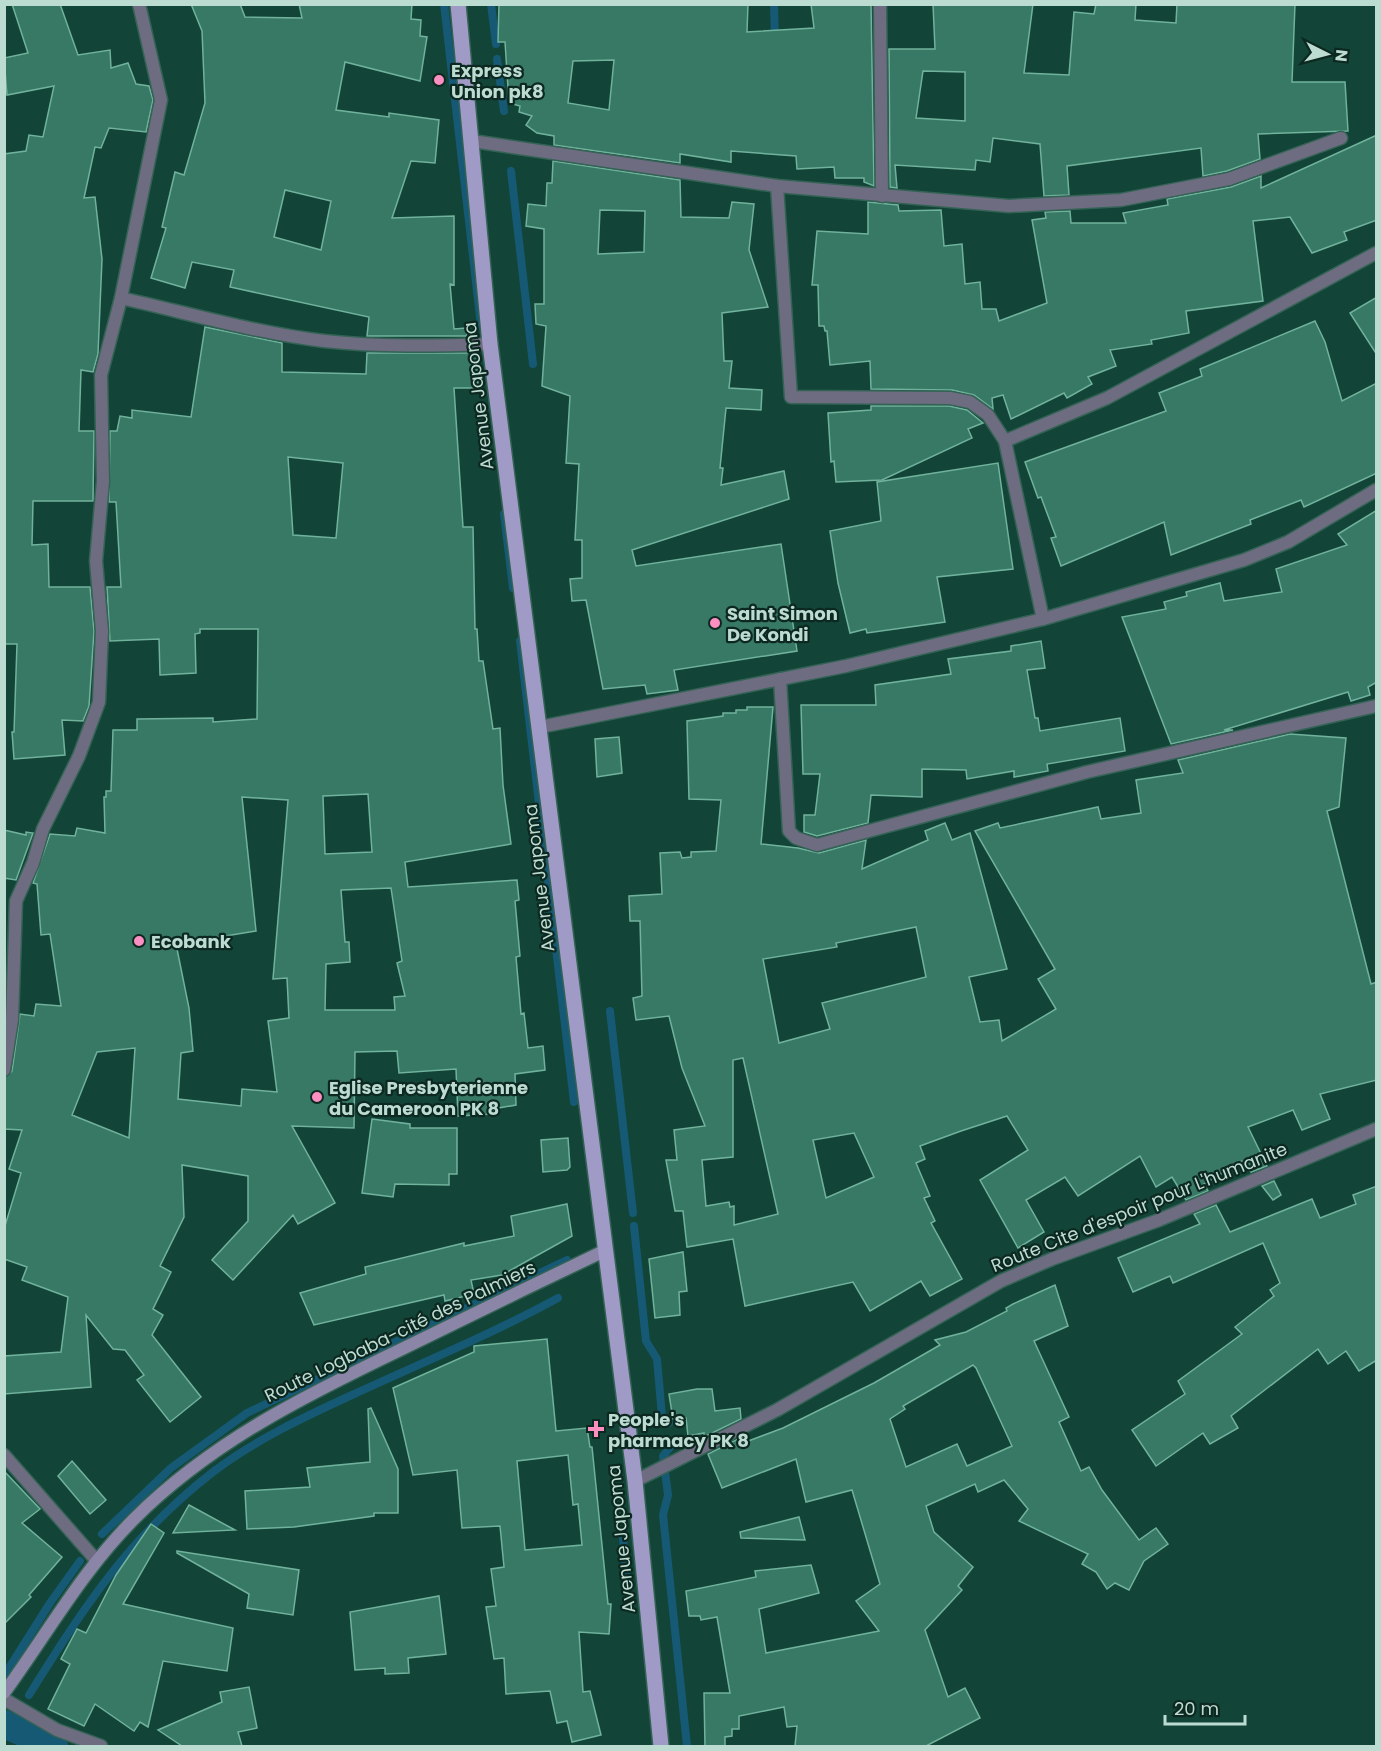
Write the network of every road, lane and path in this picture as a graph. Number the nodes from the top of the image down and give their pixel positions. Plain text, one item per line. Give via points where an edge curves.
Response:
1 (139, 4) edge
2 (458, 4) edge
3 (880, 4) edge
4 (1341, 138) dead end
5 (471, 141) junction
6 (777, 186) junction
7 (882, 196) junction
8 (1377, 253) edge
9 (121, 298) junction
10 (490, 344) junction
11 (1005, 441) junction
12 (1376, 492) edge
13 (1043, 619) junction
14 (780, 679) junction
15 (1377, 706) edge
16 (540, 727) junction
17 (4, 1070) edge
18 (1377, 1129) edge
19 (604, 1251) junction
20 (4, 1455) edge
21 (635, 1481) junction
22 (96, 1560) junction
23 (4, 1693) edge
24 (4, 1699) edge
25 (101, 1746) edge
26 (660, 1746) edge

1 - 9 street via 161,100
2 - 5 main road, Avenue Japoma
3 - 7 street
4 - 7 street via 1229,179 1121,200 1010,206
5 - 6 street
5 - 10 main road, Avenue Japoma
6 - 7 street
6 - 11 street via 791,398 950,398 970,402 987,415
8 - 11 street via 1107,398
9 - 10 street via 322,341 391,346
9 - 17 street via 101,375 103,481 96,561 102,631 99,702 79,756 42,829 16,902 12,1020
10 - 16 main road, Avenue Japoma
11 - 13 street
12 - 13 street via 1288,542 1244,560
13 - 14 street
14 - 15 street via 789,831 796,838 817,845 1087,772
14 - 16 street
16 - 19 main road, Avenue Japoma
18 - 21 street, Route Cite d'espoir pour L'humanite via 1160,1220 1001,1281 777,1410
19 - 21 main road, Avenue Japoma
19 - 22 main road, Route Logbaba-cité des Palmiers via 297,1400 250,1427 184,1473
20 - 22 street
21 - 26 main road, Avenue Japoma
22 - 23 main road, Route Logbaba-cité des Palmiers
24 - 25 street via 57,1730

